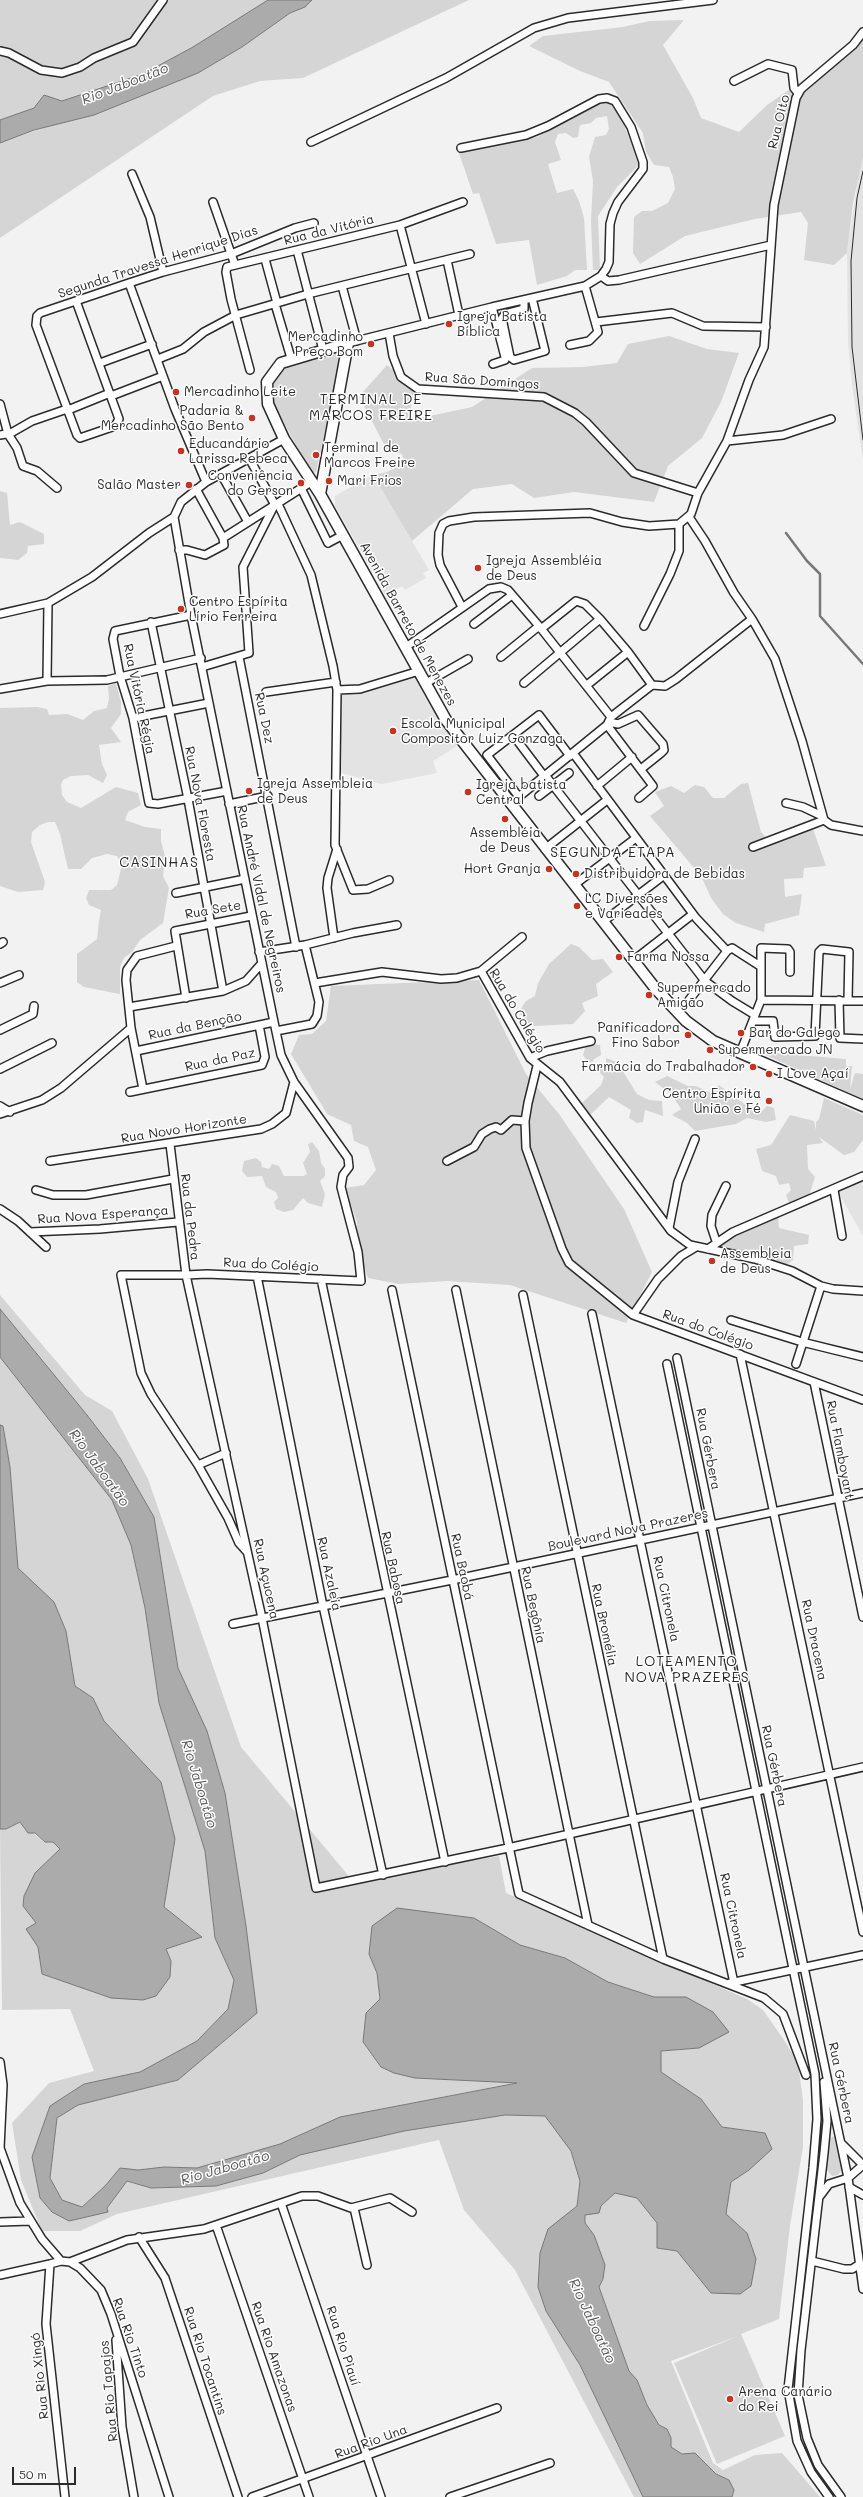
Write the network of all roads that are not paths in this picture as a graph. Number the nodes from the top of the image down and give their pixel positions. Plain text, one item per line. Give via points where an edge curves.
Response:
1 (163, 0) edge
2 (713, 0) edge
3 (863, 32) edge
4 (0, 51) edge
5 (734, 81) dead end
6 (798, 93) junction
7 (311, 142) dead end
8 (461, 148) dead end
9 (132, 174) dead end
10 (213, 202) dead end
11 (463, 202) dead end
12 (314, 223) dead end
13 (400, 225) junction
14 (771, 245) junction
15 (297, 250) junction
16 (231, 254) junction
17 (470, 254) dead end
18 (265, 259) junction
19 (447, 260) junction
20 (235, 265) junction
21 (412, 269) junction
22 (163, 272) junction
23 (600, 276) junction
24 (129, 283) junction
25 (342, 286) junction
26 (585, 286) junction
27 (308, 294) junction
28 (532, 298) junction
29 (524, 300) junction
30 (76, 301) junction
31 (276, 303) junction
32 (492, 306) junction
33 (236, 315) junction
34 (460, 315) junction
35 (596, 322) junction
36 (426, 324) junction
37 (766, 327) junction
38 (389, 333) junction
39 (352, 342) junction
40 (152, 344) junction
41 (570, 345) dead end
42 (323, 350) junction
43 (291, 358) junction
44 (158, 359) junction
45 (100, 363) junction
46 (493, 364) dead end
47 (250, 370) dead end
48 (163, 376) junction
49 (111, 395) junction
50 (0, 404) edge
51 (68, 410) junction
52 (831, 419) dead end
53 (8, 434) junction
54 (0, 435) edge
55 (284, 439) junction
56 (727, 440) junction
57 (249, 458) junction
58 (221, 474) junction
59 (206, 482) junction
60 (311, 482) junction
61 (58, 488) dead end
62 (301, 488) junction
63 (196, 489) junction
64 (698, 493) junction
65 (320, 494) junction
66 (276, 505) junction
67 (689, 516) junction
68 (174, 517) junction
69 (248, 522) junction
70 (680, 524) junction
71 (343, 535) junction
72 (223, 538) junction
73 (179, 550) junction
74 (512, 595) junction
75 (48, 603) junction
76 (462, 608) junction
77 (0, 614) edge
78 (191, 615) junction
79 (752, 618) junction
80 (600, 619) junction
81 (151, 622) junction
82 (474, 624) dead end
83 (644, 626) dead end
84 (540, 628) junction
85 (406, 647) junction
86 (628, 652) junction
87 (560, 654) junction
88 (501, 657) dead end
89 (201, 658) junction
90 (239, 658) junction
91 (468, 659) dead end
92 (202, 667) junction
93 (159, 668) junction
94 (419, 671) junction
95 (120, 676) junction
96 (47, 681) junction
97 (336, 682) junction
98 (524, 683) dead end
99 (426, 684) junction
100 (587, 685) junction
101 (652, 685) junction
102 (0, 689) edge
103 (337, 690) junction
104 (266, 692) dead end
105 (209, 703) junction
106 (170, 711) junction
107 (133, 718) junction
108 (609, 721) junction
109 (513, 735) junction
110 (572, 754) junction
111 (632, 756) junction
112 (641, 768) junction
113 (569, 774) dead end
114 (544, 776) junction
115 (553, 786) junction
116 (597, 786) junction
117 (226, 791) junction
118 (268, 796) junction
119 (539, 796) dead end
120 (519, 797) junction
121 (639, 798) dead end
122 (188, 799) junction
123 (607, 800) junction
124 (786, 803) dead end
125 (229, 804) junction
126 (510, 804) junction
127 (823, 818) junction
128 (580, 821) junction
129 (863, 831) edge
130 (636, 838) junction
131 (753, 848) dead end
132 (337, 849) junction
133 (545, 849) junction
134 (609, 858) junction
135 (663, 876) junction
136 (245, 879) junction
137 (389, 880) dead end
138 (574, 885) junction
139 (204, 886) junction
140 (176, 893) dead end
141 (638, 895) junction
142 (693, 914) junction
143 (251, 916) junction
144 (604, 921) junction
145 (211, 924) junction
146 (397, 926) dead end
147 (668, 933) junction
148 (334, 938) junction
149 (522, 938) dead end
150 (305, 945) junction
151 (176, 946) junction
152 (296, 947) junction
153 (727, 951) junction
154 (259, 952) junction
155 (634, 960) junction
156 (262, 962) junction
157 (760, 966) junction
158 (480, 971) junction
159 (790, 972) dead end
160 (19, 975) dead end
161 (705, 981) junction
162 (0, 983) edge
163 (315, 983) junction
164 (223, 991) junction
165 (186, 998) junction
166 (818, 999) junction
167 (689, 1000) dead end
168 (761, 1000) junction
169 (839, 1000) junction
170 (848, 1000) junction
171 (863, 1001) edge
172 (34, 1006) dead end
173 (129, 1007) junction
174 (754, 1018) junction
175 (274, 1022) junction
176 (259, 1025) junction
177 (131, 1028) junction
178 (0, 1030) edge
179 (276, 1032) junction
180 (863, 1038) edge
181 (591, 1041) dead end
182 (52, 1044) dead end
183 (136, 1051) junction
184 (740, 1053) junction
185 (530, 1058) junction
186 (537, 1066) junction
187 (0, 1069) edge
188 (294, 1082) junction
189 (144, 1089) junction
190 (130, 1092) dead end
191 (0, 1106) edge
192 (863, 1106) edge
193 (10, 1112) junction
194 (0, 1114) edge
195 (526, 1121) junction
196 (695, 1139) dead end
197 (170, 1144) junction
198 (50, 1160) dead end
199 (447, 1161) dead end
200 (863, 1176) edge
201 (173, 1179) junction
202 (726, 1186) dead end
203 (36, 1190) dead end
204 (834, 1190) junction
205 (0, 1209) edge
206 (178, 1222) junction
207 (669, 1228) junction
208 (30, 1232) junction
209 (842, 1236) dead end
210 (716, 1242) junction
211 (46, 1247) dead end
212 (696, 1247) junction
213 (708, 1249) junction
214 (186, 1272) junction
215 (257, 1276) junction
216 (321, 1279) junction
217 (361, 1281) joint
218 (821, 1286) junction
219 (392, 1290) dead end
220 (456, 1290) dead end
221 (863, 1291) edge
222 (523, 1295) dead end
223 (592, 1314) dead end
224 (633, 1315) junction
225 (731, 1320) dead end
226 (802, 1342) junction
227 (740, 1354) junction
228 (863, 1357) edge
229 (677, 1358) dead end
230 (667, 1364) dead end
231 (796, 1364) dead end
232 (814, 1382) junction
233 (863, 1400) edge
234 (226, 1453) junction
235 (198, 1465) junction
236 (863, 1493) edge
237 (838, 1498) junction
238 (775, 1511) junction
239 (711, 1525) junction
240 (700, 1528) junction
241 (641, 1540) junction
242 (247, 1552) junction
243 (576, 1554) junction
244 (513, 1567) junction
245 (452, 1580) junction
246 (386, 1593) junction
247 (323, 1606) junction
248 (863, 1617) edge
249 (262, 1618) junction
250 (233, 1624) dead end
251 (863, 1768) edge
252 (830, 1775) junction
253 (768, 1789) junction
254 (758, 1792) junction
255 (697, 1805) junction
256 (632, 1820) junction
257 (569, 1834) junction
258 (508, 1848) junction
259 (445, 1862) junction
260 (382, 1875) junction
261 (588, 1925) junction
262 (863, 1932) edge
263 (863, 1955) edge
264 (663, 1959) junction
265 (804, 1968) junction
266 (795, 1970) junction
267 (731, 1983) junction
268 (823, 2060) junction
269 (0, 2062) edge
270 (806, 2075) dead end
271 (842, 2144) junction
272 (0, 2148) edge
273 (863, 2165) edge
274 (848, 2178) junction
275 (849, 2188) junction
276 (863, 2195) edge
277 (820, 2196) junction
278 (281, 2203) junction
279 (354, 2208) junction
280 (412, 2212) dead end
281 (30, 2221) junction
282 (0, 2222) edge
283 (216, 2225) junction
284 (139, 2237) junction
285 (61, 2261) junction
286 (812, 2261) junction
287 (70, 2262) junction
288 (50, 2264) junction
289 (367, 2265) dead end
290 (861, 2265) edge
291 (0, 2275) edge
292 (863, 2289) edge
293 (116, 2331) junction
294 (497, 2408) dead end
295 (367, 2457) junction
296 (550, 2463) dead end
297 (303, 2480) junction
298 (65, 2497) edge
299 (134, 2497) edge
300 (169, 2497) edge
301 (238, 2497) edge
302 (252, 2497) edge
303 (310, 2497) edge
304 (381, 2497) edge
305 (450, 2497) edge
306 (829, 2497) edge
307 (841, 2497) edge

1 - 4 street via 134,42 62,73 41,70
2 - 7 street via 568,18 534,28 446,78
3 - 6 street, Rua Oito via 853,45
5 - 6 street via 768,64 792,70 794,88
6 - 14 street, Rua Oito via 778,181
8 - 23 street via 526,135 598,100 607,98 615,101 631,127 643,169 618,202 610,224 608,262
9 - 22 street via 150,217
10 - 16 street
11 - 13 street, Rua da Vitória
12 - 16 street, Segunda Travessa Henrique Dias
13 - 15 street, Rua da Vitória
13 - 21 street
14 - 23 street via 619,280 608,281
14 - 37 street, Rua Oito
15 - 18 street, Rua da Vitória
15 - 27 street
16 - 20 street
16 - 22 street, Segunda Travessa Henrique Dias
17 - 19 street
18 - 20 street, Rua da Vitória
18 - 31 street
19 - 21 street
19 - 34 street
20 - 33 street via 228,267 226,272
21 - 25 street
21 - 36 street
22 - 24 street, Segunda Travessa Henrique Dias
23 - 26 street
24 - 30 street, Segunda Travessa Henrique Dias
24 - 40 street
25 - 27 street
25 - 39 street
26 - 28 street
26 - 35 street
27 - 31 street
27 - 42 street
28 - 29 street
28 - 29 street via 545,351 514,360 510,357 502,318 505,314 524,309
29 - 32 street
30 - 45 street
30 - 51 street, Segunda Travessa Henrique Dias via 40,313 35,320
31 - 33 street
31 - 43 street
32 - 34 street
32 - 46 street via 505,357 505,360
33 - 44 street via 204,332 183,349
33 - 47 street
34 - 36 street
35 - 37 street via 672,313 703,326
35 - 41 street via 598,332 595,337
36 - 38 street
37 - 56 street, Rua Oito via 764,347 746,386
38 - 39 street
38 - 64 street, Rua São Domingos via 393,356 401,377 418,389 544,397 575,413 586,422 634,473
39 - 42 main road, Avenida Barreto de Menezes
39 - 65 main road
40 - 44 street
40 - 45 street
42 - 43 main road, Avenida Barreto de Menezes
43 - 55 main road, Avenida Barreto de Menezes via 279,365 266,386 270,411
44 - 48 street
45 - 49 street
48 - 49 street
48 - 59 street
49 - 51 street
49 - 51 street via 119,419 115,426 80,438
50 - 53 street
51 - 53 street via 32,421
52 - 56 street via 783,435
53 - 54 street
53 - 61 street via 17,448 23,466 38,471
55 - 57 street
55 - 60 main road, Avenida Barreto de Menezes
56 - 64 street, Rua Oito
57 - 58 street
57 - 66 street
58 - 59 street
58 - 69 street
59 - 63 street
60 - 62 street
60 - 65 main road, Avenida Barreto de Menezes
62 - 66 street
62 - 71 street via 328,543
63 - 68 street via 181,502
63 - 72 street
64 - 67 street, Rua Oito
65 - 71 main road, Avenida Barreto de Menezes
66 - 69 street
66 - 90 street via 244,564 250,649 249,653
66 - 97 street via 311,574
67 - 70 street
67 - 79 street via 734,593
68 - 73 street, Rua André Vidal de Negreiros
68 - 75 street via 92,577
69 - 72 street
70 - 76 street via 649,526 590,513 474,517 449,521 443,524 439,533 438,555 440,565
70 - 83 street via 679,552
71 - 85 main road, Avenida Barreto de Menezes
72 - 73 street via 223,546 207,555
73 - 78 street, Rua André Vidal de Negreiros
74 - 76 street via 508,590 496,586
74 - 82 street
74 - 84 street
75 - 77 street
75 - 96 street
76 - 85 street
78 - 81 street, Rua Vitória Régia
78 - 89 street, Rua André Vidal de Negreiros
79 - 101 street via 671,682 665,686
79 - 127 street via 781,676
80 - 84 street via 579,601
80 - 86 street
80 - 87 street
81 - 93 street, Rua Nova Floresta
81 - 95 street, Rua Vitória Régia via 115,631
84 - 87 street
84 - 88 street
85 - 94 main road, Avenida Barreto de Menezes
86 - 100 street
86 - 101 street
87 - 98 street
87 - 100 street
89 - 92 street, Rua André Vidal de Negreiros
89 - 93 street
90 - 92 street
90 - 118 street, Rua Dez
91 - 99 street
92 - 105 street, Rua André Vidal de Negreiros
93 - 95 street
93 - 106 street, Rua Nova Floresta
94 - 99 main road, Avenida Barreto de Menezes
94 - 103 street via 360,689
95 - 96 street via 107,680
95 - 107 street, Rua Vitória Régia
96 - 102 street
97 - 103 street
97 - 104 street
99 - 126 main road, Avenida Barreto de Menezes via 446,720
100 - 108 street
101 - 108 street
103 - 132 street
105 - 106 street
105 - 117 street, Rua André Vidal de Negreiros
106 - 107 street
106 - 122 street, Rua Nova Floresta
107 - 122 street, Rua Vitória Régia via 147,801 158,804
108 - 110 street
108 - 111 street
108 - 112 street via 618,724 638,715 663,744 664,750
109 - 110 street via 539,715
109 - 114 street
109 - 120 street via 487,755
110 - 114 street
110 - 116 street
111 - 112 street
111 - 116 street
112 - 121 street via 653,786
113 - 115 street
114 - 115 street
114 - 120 street
115 - 119 street
115 - 128 street
116 - 123 street
117 - 122 street
117 - 125 street, Rua André Vidal de Negreiros
118 - 125 street
118 - 152 street, Rua Dez
120 - 126 street
122 - 139 street, Rua Nova Floresta
123 - 128 street
123 - 130 street
124 - 127 street via 803,807
125 - 136 street, Rua André Vidal de Negreiros
126 - 133 main road, Avenida Barreto de Menezes
127 - 129 street via 832,825
127 - 131 street
128 - 133 street
128 - 134 street
130 - 134 street
130 - 135 street
132 - 137 street via 353,890 368,889
132 - 148 street via 327,888
133 - 138 main road, Avenida Barreto de Menezes
134 - 138 street
134 - 141 street
135 - 141 street
135 - 142 street
136 - 139 street
136 - 143 street, Rua André Vidal de Negreiros
138 - 144 main road, Avenida Barreto de Menezes
139 - 140 street
139 - 145 street, Rua Nova Floresta
141 - 144 street
141 - 147 street
142 - 147 street
142 - 153 street
143 - 145 street, Rua Sete
143 - 154 street, Rua André Vidal de Negreiros
144 - 155 main road, Avenida Barreto de Menezes
145 - 151 street, Rua Sete via 177,930 174,933
145 - 164 street, Rua Nova Floresta
146 - 148 street
147 - 155 street
147 - 161 street
148 - 150 street
149 - 158 street
150 - 152 street
150 - 163 street
151 - 165 street, Rua Sete
151 - 173 street via 143,953 131,962 126,980
152 - 154 street
153 - 157 street via 732,948
153 - 161 street
154 - 156 street, Rua André Vidal de Negreiros
155 - 184 main road, Avenida Barreto de Menezes via 686,1021 714,1041
156 - 164 street via 246,980
156 - 175 street, Rua André Vidal de Negreiros
157 - 159 street via 761,948 788,949
157 - 168 street
158 - 163 street, Rua do Colégio via 457,978 382,972
158 - 185 street, Rua do Colégio
160 - 162 street
161 - 167 street
161 - 174 street
163 - 179 street via 319,1009 314,1022
164 - 165 street
165 - 173 street
166 - 168 street
166 - 169 street
166 - 170 street via 819,952 822,949 849,952
166 - 174 street via 814,1037 775,1037 773,1021
168 - 174 street
169 - 170 street
169 - 180 street via 840,1038
170 - 171 street
172 - 178 street via 33,1014
173 - 177 street
174 - 184 street
175 - 176 street
175 - 179 street, Rua André Vidal de Negreiros
176 - 183 street, Rua da Benção
176 - 189 street, Rua da Paz via 265,1057 262,1065
177 - 183 street
177 - 193 street via 98,1055 69,1084 42,1100
179 - 188 street, Rua André Vidal de Negreiros via 281,1055
181 - 185 street
182 - 187 street
183 - 189 street
184 - 192 main road, Avenida Barreto de Menezes
185 - 186 street, Rua do Colégio
186 - 195 street, Rua do Colégio via 529,1094
186 - 207 street, Rua do Colégio via 560,1082
188 - 197 street, Rua Novo Horizonte via 286,1113 272,1124 250,1132
188 - 217 street, Rua André Vidal de Negreiros via 348,1158 349,1167 343,1175 341,1187 357,1245
189 - 190 street, Rua da Paz
191 - 193 street
193 - 194 street
195 - 199 street via 512,1120 501,1130 496,1127 490,1129 482,1134 474,1147
195 - 224 street, Rua do Colégio via 526,1144 532,1167 569,1262
196 - 207 street via 678,1182
197 - 198 street, Rua Novo Horizonte
197 - 201 street, Rua da Pedra
200 - 204 street
201 - 203 street via 86,1195 53,1195
201 - 206 street, Rua da Pedra
202 - 210 street via 712,1215 711,1226
204 - 209 street
204 - 210 street via 733,1232
205 - 208 street, Rua Nova Esperança
206 - 208 street, Rua Nova Esperança
206 - 214 street, Rua da Pedra
207 - 212 street, Rua do Colégio via 682,1240
208 - 211 street, Rua Nova Esperança
210 - 213 street
212 - 213 street, Rua do Colégio
212 - 224 street via 681,1256 658,1279
213 - 218 street, Rua do Colégio via 755,1259 792,1271
214 - 215 street, Rua do Colégio
214 - 234 street, Rua Açucena
214 - 235 street, Rua do Colégio via 121,1275 141,1373 151,1394
215 - 216 street, Rua do Colégio
215 - 247 street, Rua Azaleia
216 - 217 street, Rua do Colégio
216 - 246 street, Rua Babosa
218 - 221 street, Rua do Colégio
218 - 226 street
219 - 245 street, Rua Baobá
220 - 244 street, Rua Begônia
222 - 243 street, Rua Bromélia
223 - 241 street, Rua Citronela
224 - 227 street, Rua do Colégio
225 - 226 street
226 - 228 street
226 - 231 street
227 - 232 street, Rua do Colégio
227 - 238 street, Rua Dracena
229 - 239 street, Rua Gérbera
230 - 240 street, Rua Gérbera
232 - 233 street, Rua do Colégio
232 - 237 street, Rua Flamboyant
234 - 235 street
234 - 242 street, Rua Açucena
235 - 242 street via 239,1543
236 - 237 street, Boulevard Nova Prazeres
237 - 238 street, Boulevard Nova Prazeres
237 - 248 street, Rua Flamboyant
238 - 239 street, Boulevard Nova Prazeres
238 - 252 street, Rua Dracena
239 - 240 street, Boulevard Nova Prazeres
239 - 253 street, Rua Gérbera
240 - 241 street, Boulevard Nova Prazeres
240 - 254 street, Rua Gérbera
241 - 243 street, Boulevard Nova Prazeres
241 - 255 street, Rua Citronela
242 - 249 street, Rua Açucena
243 - 244 street, Boulevard Nova Prazeres
243 - 256 street, Rua Bromélia
244 - 245 street, Boulevard Nova Prazeres
244 - 257 street, Rua Begônia
245 - 246 street, Boulevard Nova Prazeres
245 - 258 street, Rua Baobá
246 - 247 street, Boulevard Nova Prazeres
246 - 259 street, Rua Babosa
247 - 249 street, Boulevard Nova Prazeres
247 - 260 street, Rua Azaleia
249 - 250 street, Boulevard Nova Prazeres
249 - 260 street, Rua Açucena via 316,1888
251 - 252 street
252 - 253 street
252 - 262 street, Rua Dracena
253 - 254 street
253 - 265 street, Rua Gérbera
254 - 255 street
254 - 266 street, Rua Gérbera
255 - 256 street
255 - 267 street, Rua Citronela
256 - 257 street
256 - 264 street, Rua Bromélia
257 - 258 street
257 - 261 street, Rua Begônia
258 - 259 street
258 - 261 street, Rua Baobá via 519,1894
259 - 260 street
261 - 264 street
263 - 265 street
264 - 267 street
265 - 266 street
265 - 268 street, Rua Gérbera
266 - 267 street
266 - 306 street, Rua Gérbera via 815,2074 817,2119 788,2389 797,2441 811,2472
267 - 270 street via 764,1998 783,2014
268 - 271 street, Rua Gérbera
268 - 277 street via 827,2121
269 - 272 street via 3,2085
271 - 273 street
271 - 274 street, Rua Gérbera
272 - 281 street via 20,2203
273 - 274 street
274 - 275 street, Rua Gérbera
274 - 277 street via 829,2184
275 - 276 street
275 - 290 street, Rua Gérbera
277 - 286 street
278 - 279 street via 302,2196 318,2196
278 - 283 street
278 - 295 street, Rua Rio Piauí
279 - 280 street via 390,2198
279 - 289 street
281 - 282 street
281 - 285 street
283 - 284 street via 190,2232
283 - 297 street, Rua Rio Amazonas
284 - 287 street via 108,2246
284 - 301 street, Rua Rio Tocantins via 165,2278
285 - 287 street
285 - 288 street
286 - 290 street via 852,2269
286 - 307 street via 801,2350 798,2396 800,2415 818,2465
287 - 293 street, Rua Rio Tinto via 80,2268 101,2290
288 - 291 street
288 - 298 street, Rua Rio Xingó via 46,2324
290 - 292 street, Rua Gérbera
293 - 299 street, Rua Rio Tapajos via 122,2427
293 - 300 street, Rua Rio Tinto
294 - 295 street, Rua Rio Una
295 - 297 street, Rua Rio Una
295 - 304 street, Rua Rio Piauí
296 - 305 street
297 - 302 street, Rua Rio Una
297 - 303 street, Rua Rio Amazonas

